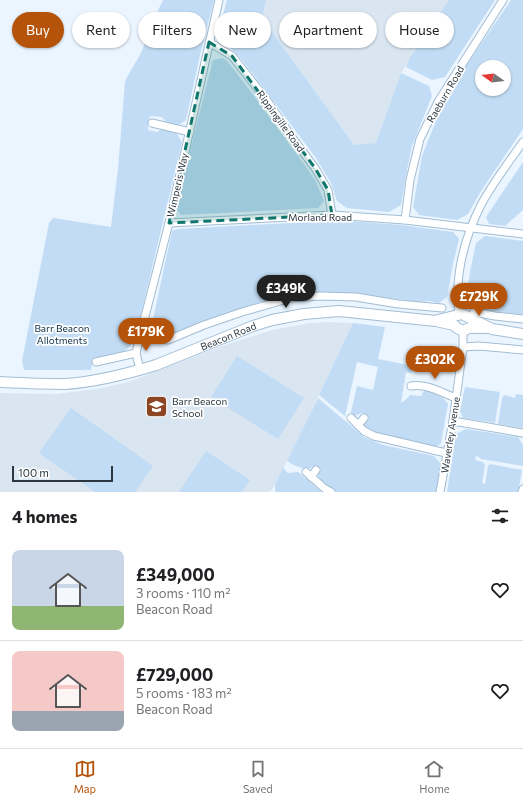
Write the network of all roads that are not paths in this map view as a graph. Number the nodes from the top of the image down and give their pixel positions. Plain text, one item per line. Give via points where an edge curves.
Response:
1 (220, 0) edge
2 (503, 0) edge
3 (209, 42) junction
4 (152, 123) dead end
5 (190, 132) junction
6 (523, 142) edge
7 (332, 215) junction
8 (404, 220) junction
9 (169, 223) junction
10 (471, 227) junction
11 (523, 234) edge
12 (442, 308) dead end
13 (523, 319) edge
14 (463, 321) junction
15 (523, 334) edge
16 (140, 336) junction
17 (463, 347) junction
18 (523, 350) edge
19 (136, 353) junction
20 (96, 362) dead end
21 (140, 370) junction
22 (0, 382) edge
23 (411, 386) dead end
24 (456, 398) junction
25 (351, 418) dead end
26 (364, 418) dead end
27 (453, 421) junction
28 (358, 425) junction
29 (523, 433) edge
30 (446, 453) junction
31 (316, 470) dead end
32 (330, 492) edge
33 (440, 492) edge

1 - 3 street, Wimperis Way
2 - 8 street, Raeburn Road via 438,102 420,140
3 - 5 street, Wimperis Way
3 - 7 street, Rippingille Road via 232,56 266,99 328,190
4 - 5 street
5 - 9 street, Wimperis Way
6 - 10 street, Waverley Avenue via 481,205
7 - 8 street, Morland Road
7 - 9 street, Morland Road
8 - 10 street, Morland Road
9 - 16 street, Wimperis Way
10 - 11 street, Morland Road
10 - 14 street, Waverley Avenue via 465,245 458,288
12 - 16 street, Beacon Road via 398,306 356,297 291,298 242,312 168,340
13 - 14 street, Beacon Road via 495,316
14 - 15 main road, Beacon Road
14 - 17 street, Waverley Avenue
14 - 21 main road, Beacon Road via 339,312 304,314 253,326
16 - 19 street, Wimperis Way
17 - 18 street
17 - 24 street, Waverley Avenue
19 - 20 street
19 - 21 street, Wimperis Way
21 - 22 main road, Beacon Road via 66,384
23 - 24 street via 427,387
24 - 27 street, Waverley Avenue
25 - 28 street
26 - 28 street
27 - 29 street
27 - 30 street, Waverley Avenue
28 - 30 street via 374,436
30 - 33 street, Waverley Avenue
31 - 32 street via 308,475

